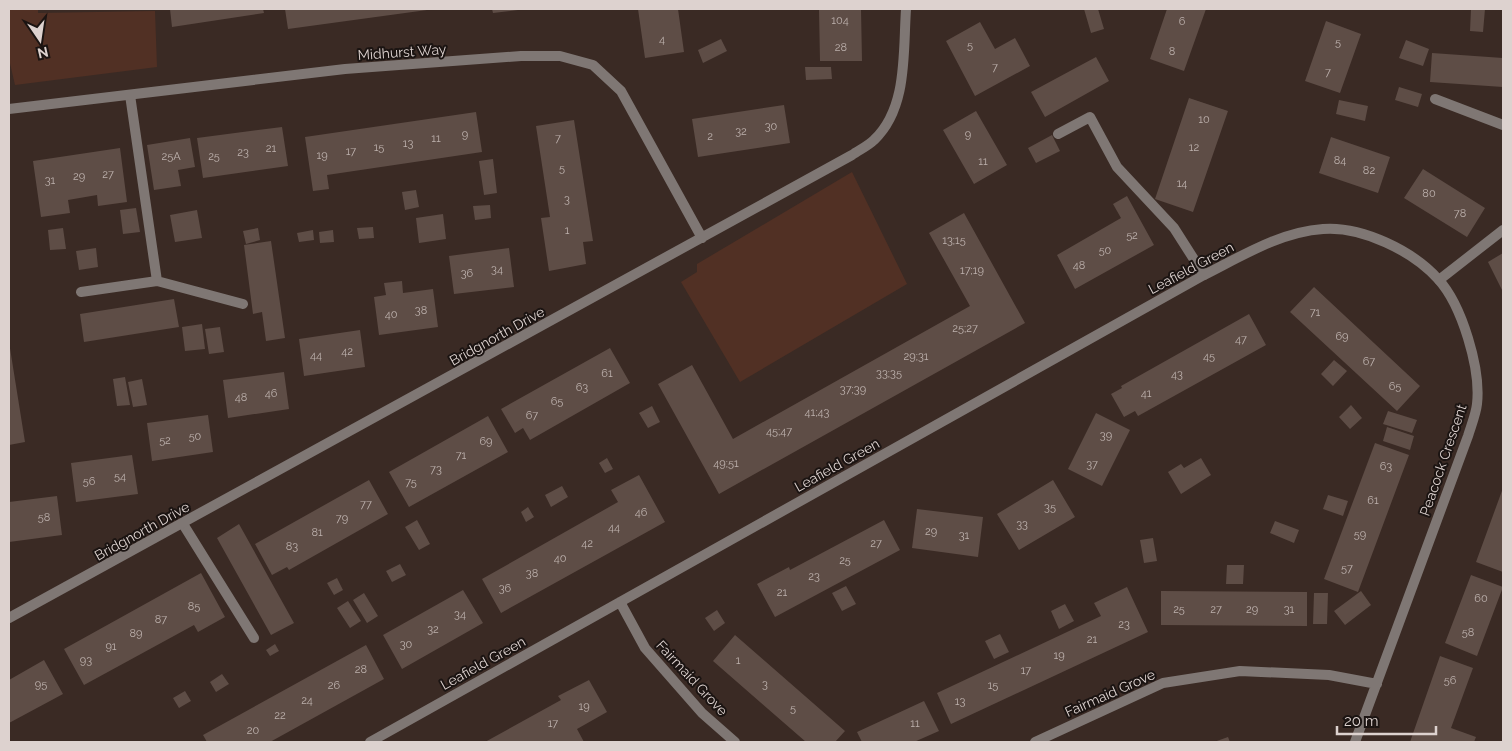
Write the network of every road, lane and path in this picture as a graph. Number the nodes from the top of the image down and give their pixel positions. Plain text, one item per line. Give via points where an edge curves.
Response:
1 (906, 9) edge
2 (130, 95) junction
3 (1436, 99) dead end
4 (9, 109) edge
5 (1503, 125) edge
6 (1058, 134) dead end
7 (1324, 228) joint
8 (1503, 230) edge
9 (702, 238) junction
10 (1204, 275) junction
11 (1439, 280) junction
12 (157, 281) junction
13 (81, 292) dead end
14 (243, 304) dead end
15 (183, 524) junction
16 (620, 602) junction
17 (9, 618) edge
18 (254, 638) dead end
19 (1377, 684) junction
20 (370, 742) edge
21 (735, 742) edge
22 (1035, 742) edge
23 (1355, 742) edge

1 - 9 street, Bridgnorth Drive via 900,92 891,118 874,140
2 - 4 street, Midhurst Way
2 - 9 street, Midhurst Way via 345,70 521,56 560,56 593,65 621,91
2 - 12 street
3 - 5 street
6 - 10 street via 1090,116 1117,167 1174,228
7 - 10 street, Leafield Green via 1278,238
7 - 11 street, Peacock Crescent via 1366,234 1404,252
8 - 11 street
9 - 15 street, Bridgnorth Drive
10 - 16 street, Leafield Green
11 - 19 street, Peacock Crescent via 1460,317 1474,356 1477,403 1468,436
12 - 13 street
12 - 14 street
15 - 17 street, Bridgnorth Drive
15 - 18 street
16 - 20 street, Leafield Green
16 - 21 street, Fairmaid Grove via 645,648 702,713
19 - 22 street, Fairmaid Grove via 1329,675 1240,670 1163,683
19 - 23 street, Peacock Crescent

